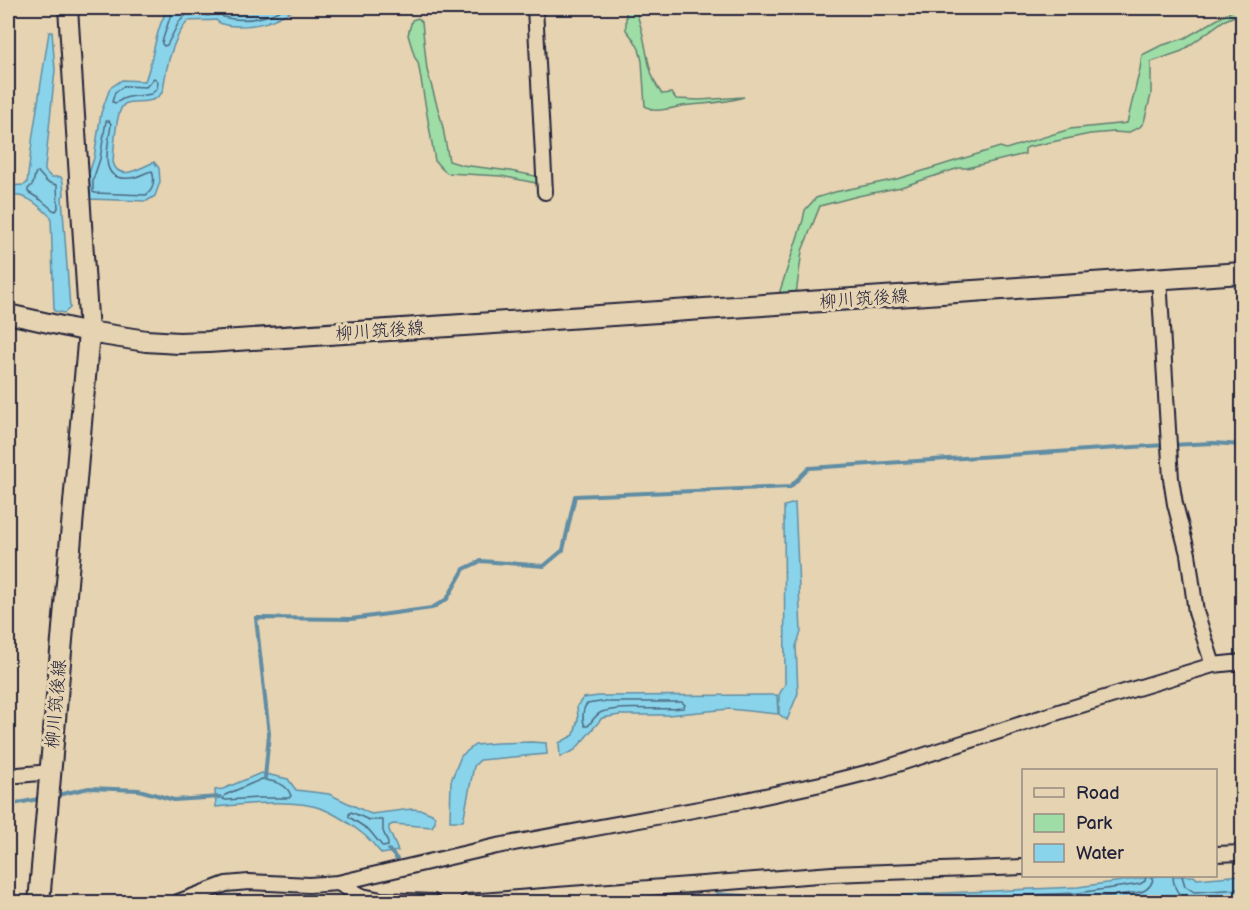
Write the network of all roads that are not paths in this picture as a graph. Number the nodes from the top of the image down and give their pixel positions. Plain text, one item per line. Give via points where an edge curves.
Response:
1 (68, 8) edge
2 (535, 8) edge
3 (545, 192) dead end
4 (1242, 273) edge
5 (1159, 278) junction
6 (8, 314) edge
7 (89, 332) junction
8 (1242, 662) edge
9 (1214, 665) junction
10 (8, 776) edge
11 (49, 788) junction
12 (1242, 853) edge
13 (1217, 854) edge
14 (1022, 867) edge
15 (338, 883) junction
16 (39, 903) edge
17 (178, 903) edge
18 (433, 903) edge
19 (467, 903) edge

1 - 7 street
2 - 3 street
4 - 5 main road, 柳川筑後線
5 - 7 main road, 柳川筑後線 via 179,343
5 - 9 street via 1171,479 1196,612
6 - 7 street
7 - 11 main road, 柳川筑後線
8 - 9 street
9 - 15 street via 830,782 496,846
10 - 11 street
11 - 16 main road, 柳川筑後線
12 - 13 street
14 - 19 street via 832,874
15 - 17 street via 226,884
15 - 18 street via 362,896 381,900

